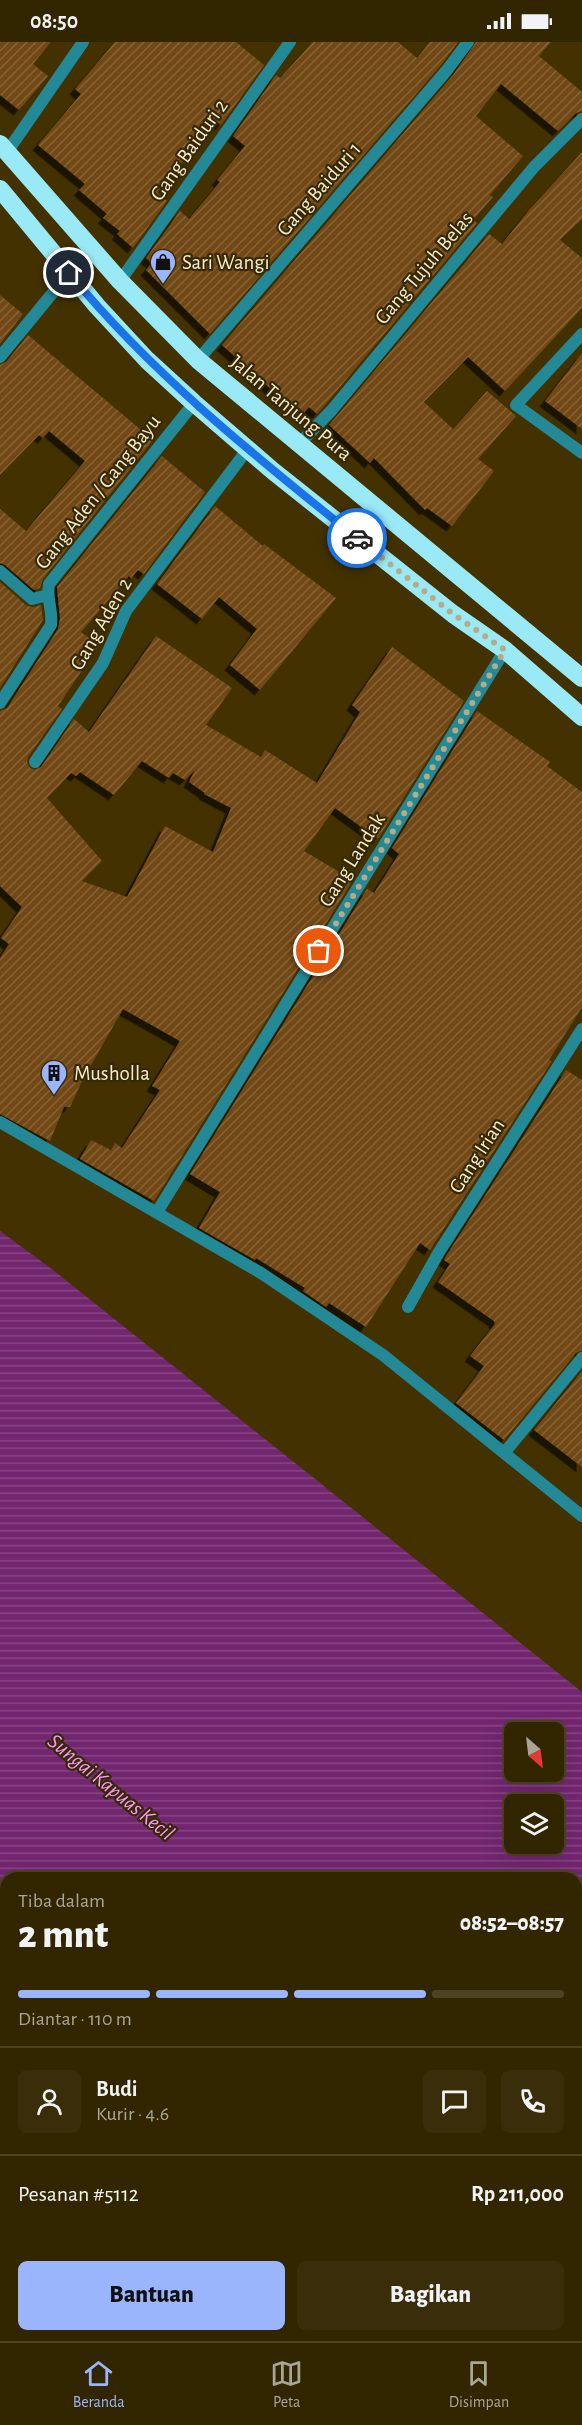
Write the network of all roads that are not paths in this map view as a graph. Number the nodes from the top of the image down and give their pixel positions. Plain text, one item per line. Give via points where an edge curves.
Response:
1 (83, 42) edge
2 (290, 42) edge
3 (468, 42) edge
4 (582, 119) edge
5 (4, 148) edge
6 (0, 189) edge
7 (69, 273) junction
8 (120, 281) junction
9 (582, 334) edge
10 (0, 357) edge
11 (198, 360) junction
12 (194, 403) junction
13 (299, 444) junction
14 (247, 450) junction
15 (582, 453) edge
16 (0, 571) edge
17 (458, 576) junction
18 (48, 595) junction
19 (437, 601) junction
20 (505, 650) junction
21 (581, 675) edge
22 (0, 703) edge
23 (582, 717) edge
24 (35, 762) dead end
25 (582, 1029) edge
26 (0, 1122) edge
27 (158, 1212) junction
28 (408, 1307) dead end
29 (582, 1358) edge
30 (505, 1452) junction
31 (582, 1516) edge

1 - 5 street
2 - 8 street, Gang Baiduri 2
3 - 11 street, Gang Baiduri 1
4 - 13 street, Gang Tujuh Belas via 534,166 331,411
5 - 8 highway, Jalan Tanjung Pura
6 - 7 highway
7 - 10 street
7 - 12 highway via 147,360
8 - 11 highway, Jalan Tanjung Pura
9 - 15 street via 516,405
11 - 13 highway, Jalan Tanjung Pura
12 - 14 highway
12 - 18 street, Gang Aden / Gang Bayu via 49,584
13 - 17 highway, Jalan Tanjung Pura
14 - 19 highway
14 - 24 street, Gang Aden 2 via 126,611 103,663
16 - 18 street via 32,599
17 - 19 highway
17 - 21 highway, Jalan Tanjung Pura
18 - 22 street, Gang Aden / Gang Bayu via 51,625
19 - 20 highway
20 - 23 highway
20 - 27 street, Gang Landak
25 - 28 street, Gang Irian
26 - 27 street
27 - 30 street via 261,1273 383,1354
29 - 30 street
30 - 31 street

